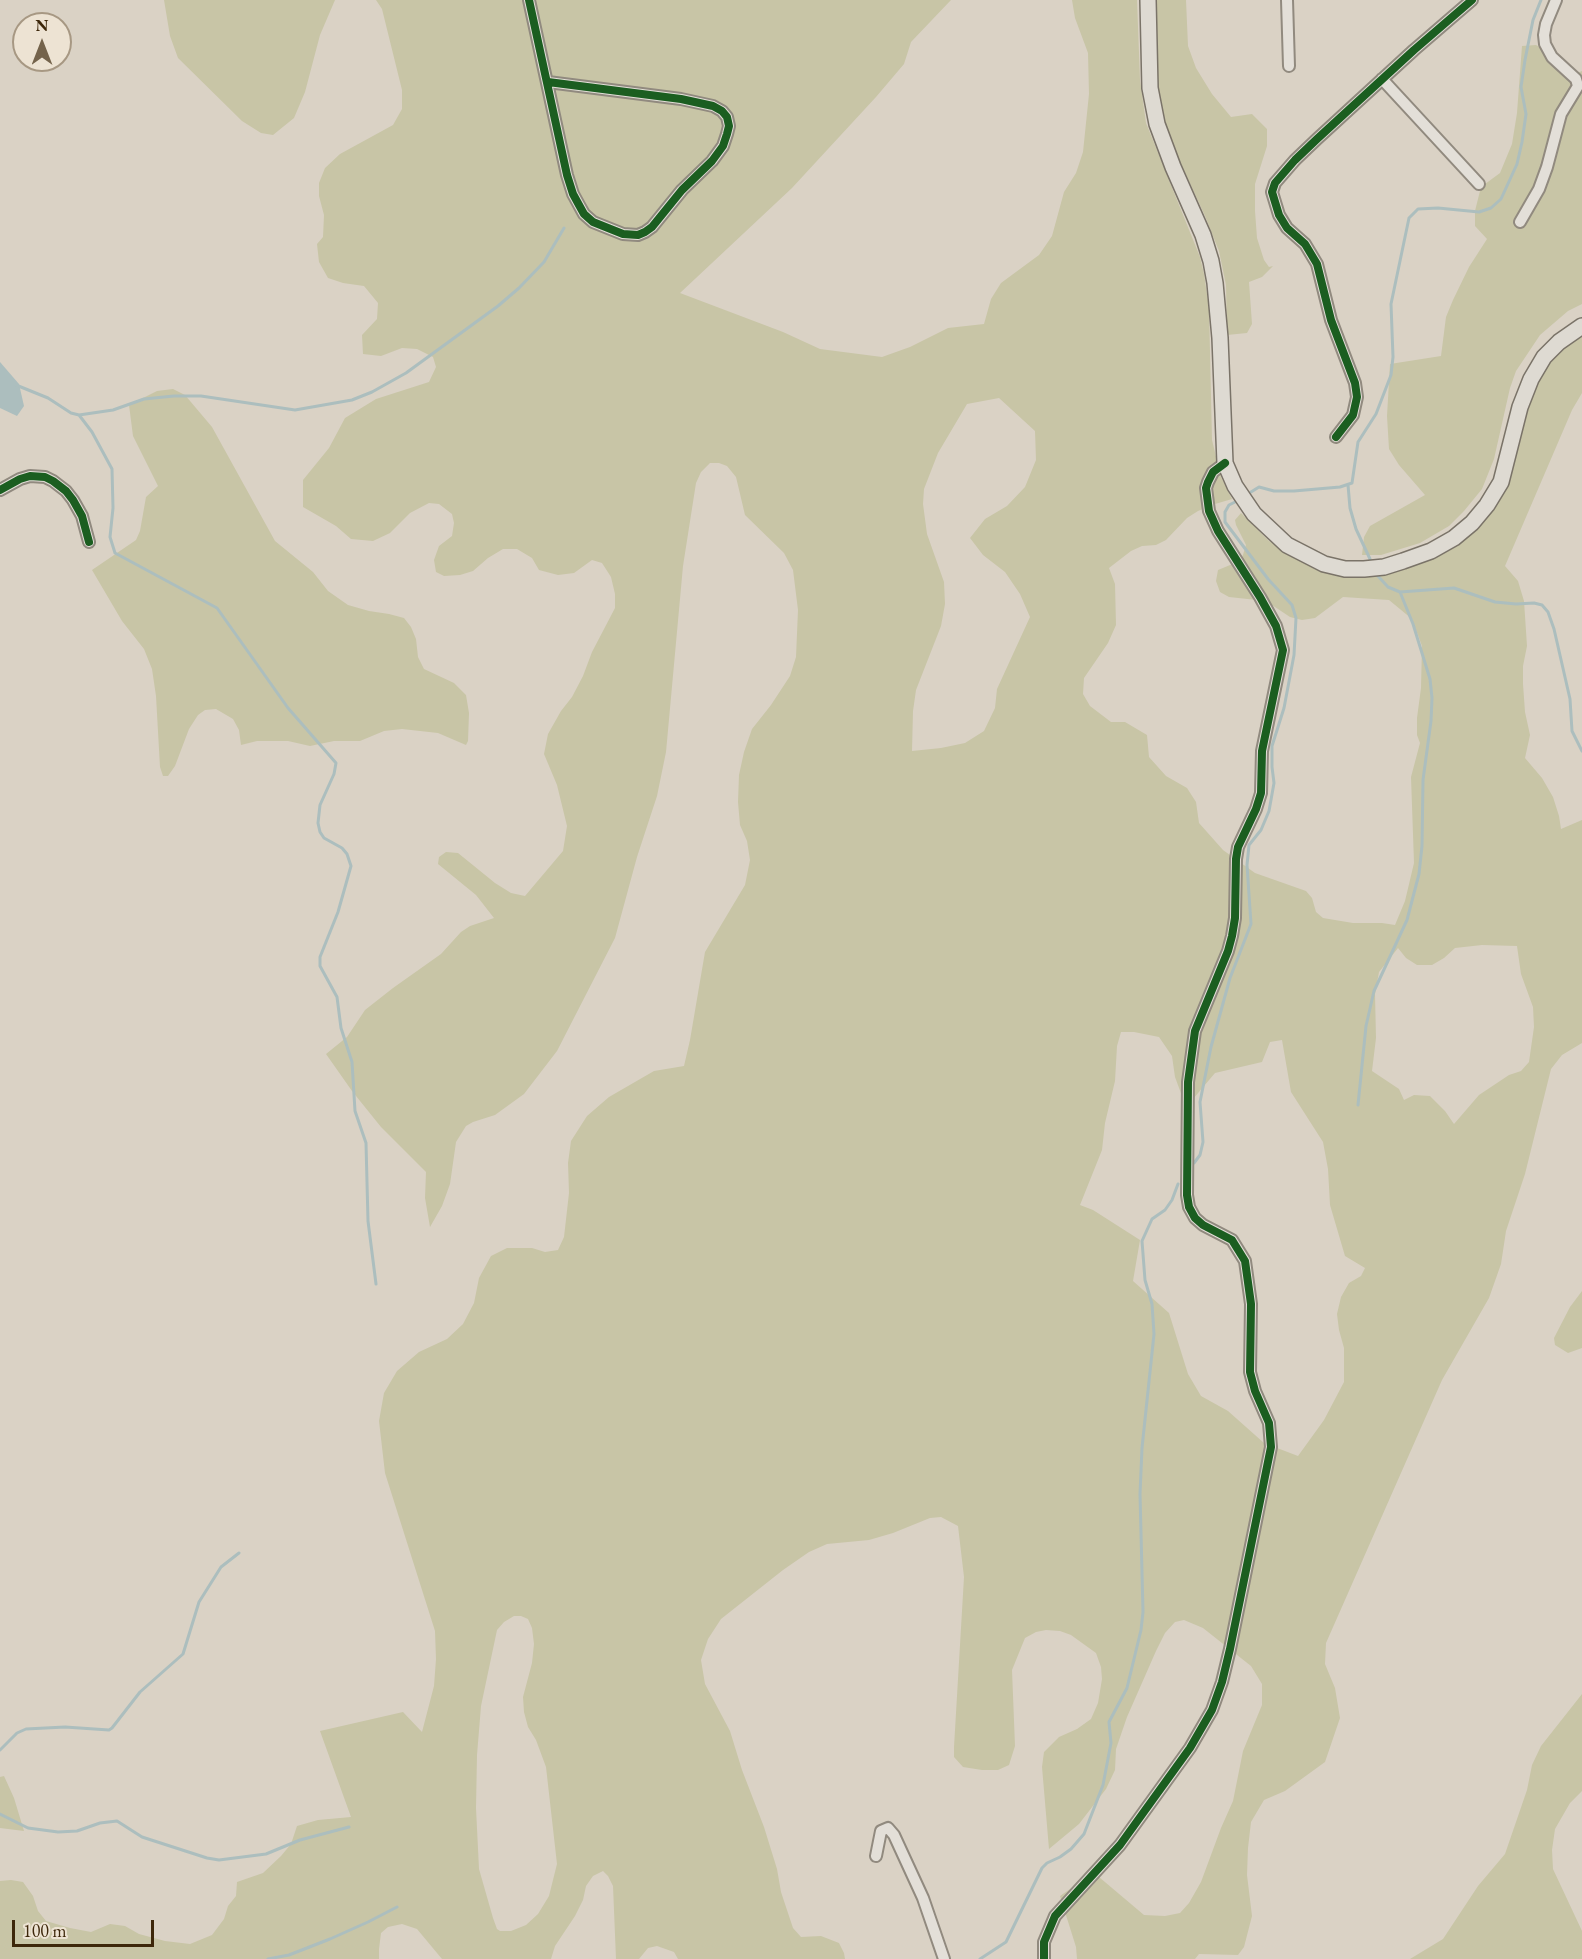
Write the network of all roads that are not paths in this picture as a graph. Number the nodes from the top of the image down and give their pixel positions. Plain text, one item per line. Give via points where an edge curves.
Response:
1 (529, 0) edge
2 (1148, 0) edge
3 (1287, 0) edge
4 (1472, 0) edge
5 (1556, 0) edge
6 (1289, 66) dead end
7 (1382, 78) junction
8 (548, 82) junction
9 (1479, 184) dead end
10 (1520, 222) dead end
11 (1582, 326) edge
12 (1336, 437) dead end
13 (1225, 463) junction
14 (0, 490) edge
15 (89, 542) dead end
16 (876, 1856) dead end
17 (944, 1959) edge
18 (1044, 1959) edge

1 - 8 street
2 - 13 highway via 1150,88 1157,124 1203,235 1215,283
3 - 6 street
4 - 7 street
5 - 10 street via 1546,24 1545,44 1578,86 1561,114 1539,189
7 - 9 street
7 - 12 street via 1295,160 1272,192 1287,228 1305,244 1317,264 1331,320 1355,383 1353,415
8 - 8 street via 573,194 593,222 623,234 638,235 652,227 712,161 727,134 727,117 713,106
11 - 13 highway via 1544,357 1531,379 1502,482 1487,505 1472,524 1431,550 1384,567 1345,569 1324,564 1287,545 1254,514
13 - 18 street via 1214,472 1206,488 1209,511 1276,626 1283,650 1262,751 1261,793 1238,847 1232,936 1196,1031 1188,1082 1187,1195 1195,1218 1232,1240 1245,1261 1251,1304 1250,1372 1269,1423 1271,1447 1230,1649 1212,1710 1190,1748 1120,1845 1055,1916 1044,1942
14 - 15 street via 30,476 53,481 74,500
16 - 17 street via 881,1831 888,1828 923,1898

